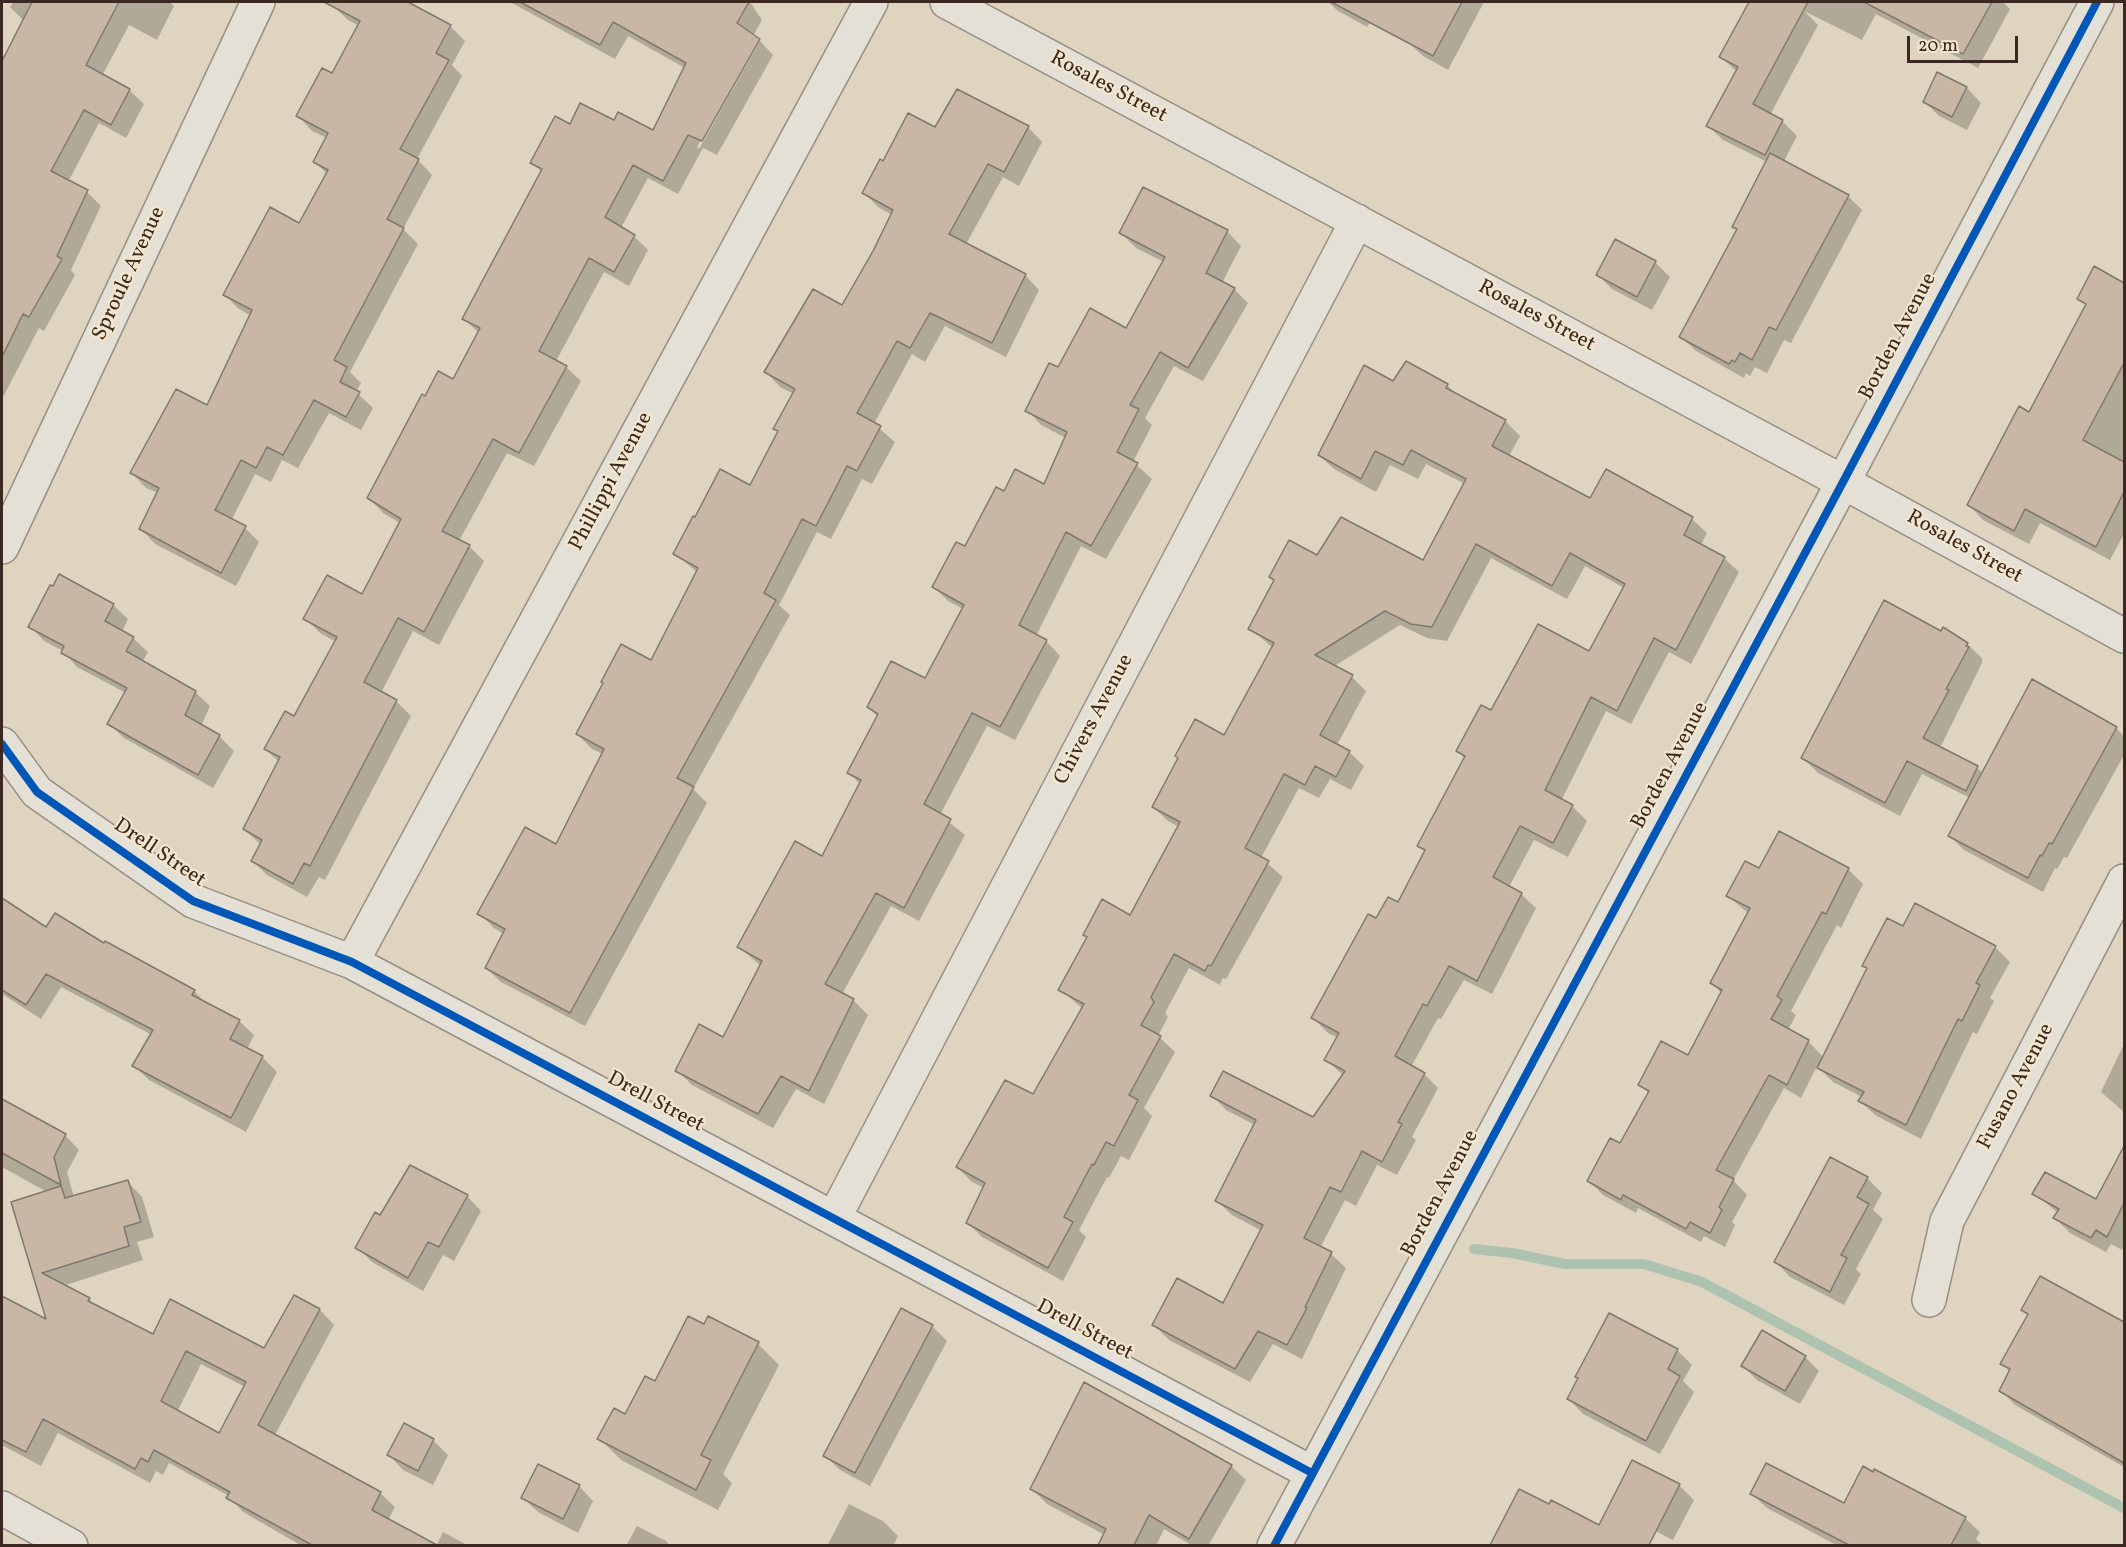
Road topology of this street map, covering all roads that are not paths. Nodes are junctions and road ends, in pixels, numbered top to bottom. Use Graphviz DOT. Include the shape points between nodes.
graph roads {
  1 [pos="258,2"];
  2 [pos="871,2"];
  3 [pos="947,2"];
  4 [pos="2097,2"];
  5 [pos="1357,221"];
  6 [pos="1843,482"];
  7 [pos="2,547"];
  8 [pos="2124,636"];
  9 [pos="2,744"];
  10 [pos="2124,881"];
  11 [pos="352,962"];
  12 [pos="834,1218"];
  13 [pos="1929,1300"];
  14 [pos="1312,1473"];
  15 [pos="2,1508"];
  16 [pos="71,1545"];
  17 [pos="1274,1545"];
  1 -- 7 [label="street, Sproule Avenue"];
  2 -- 11 [label="street, Phillippi Avenue"];
  3 -- 5 [label="street, Rosales Street"];
  4 -- 6 [label="street, Borden Avenue"];
  5 -- 6 [label="street, Rosales Street"];
  5 -- 12 [label="street, Chivers Avenue"];
  6 -- 8 [label="street, Rosales Street"];
  6 -- 14 [label="street, Borden Avenue"];
  9 -- 11 [label="street, Drell Street" via="37,792 193,902"];
  10 -- 13 [label="street, Fusano Avenue" via="1947,1221"];
  11 -- 12 [label="street, Drell Street"];
  12 -- 14 [label="street, Drell Street"];
  14 -- 17 [label="street, Borden Avenue"];
  15 -- 16 [label="street"];
}
